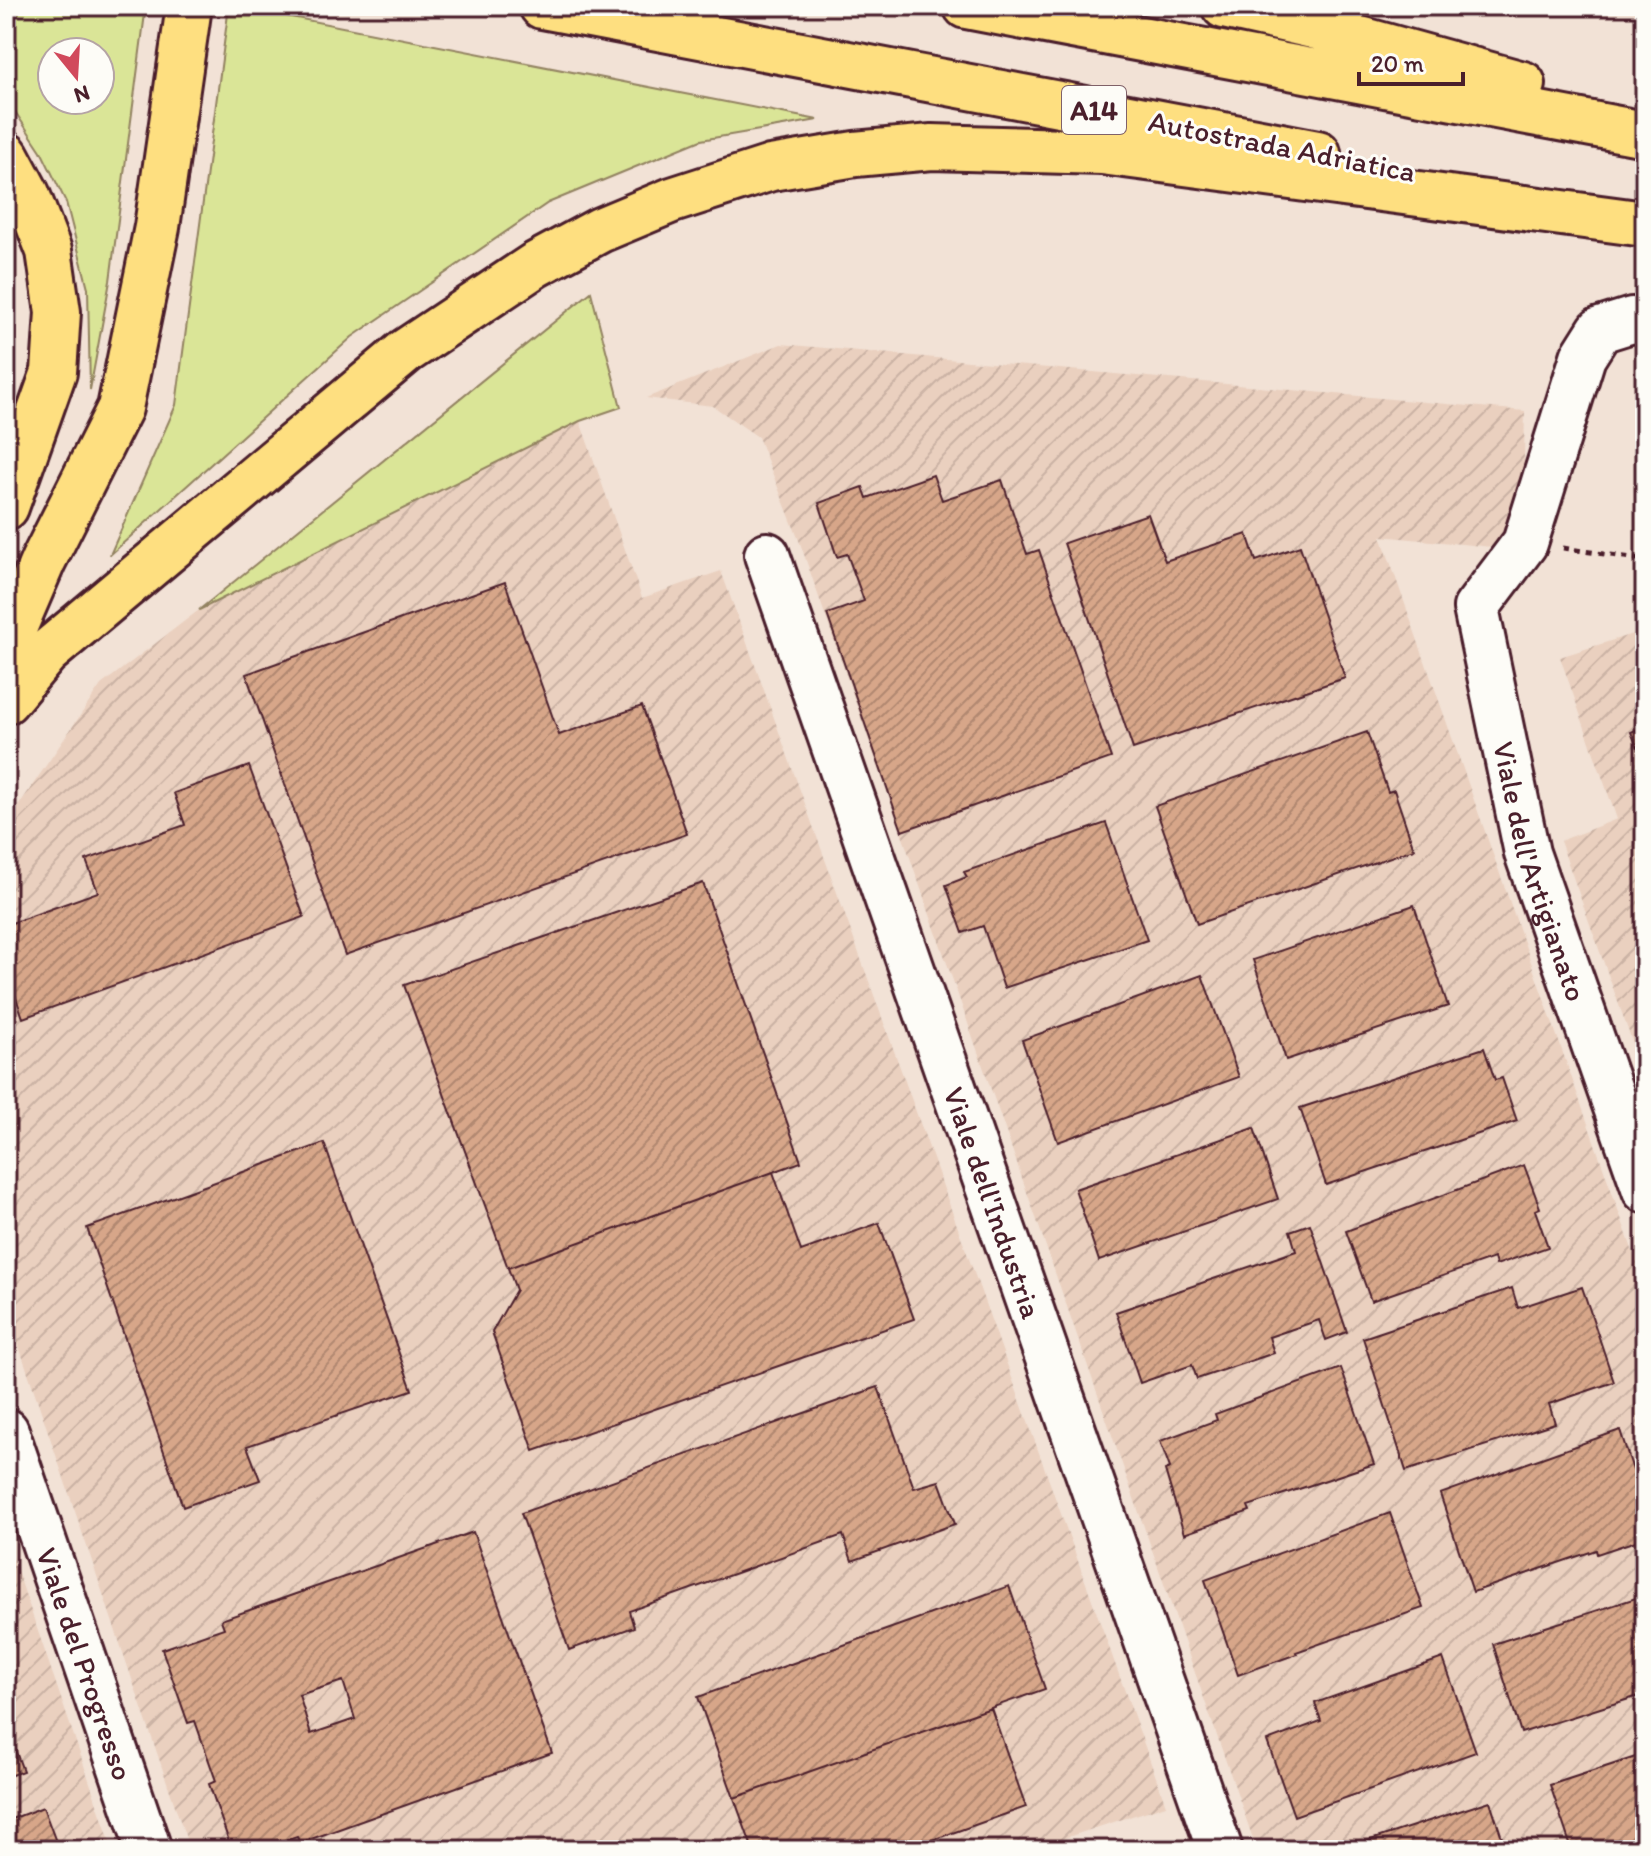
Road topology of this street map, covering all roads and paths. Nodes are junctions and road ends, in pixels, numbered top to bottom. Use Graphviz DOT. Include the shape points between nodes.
graph roads {
  1 [pos="189,6"];
  2 [pos="542,6"];
  3 [pos="966,6"];
  4 [pos="1224,6"];
  5 [pos="1645,118"];
  6 [pos="1645,134"];
  7 [pos="6,155"];
  8 [pos="1645,215"];
  9 [pos="1645,224"];
  10 [pos="1645,322"];
  11 [pos="6,507"];
  12 [pos="1520,550"];
  13 [pos="767,555"];
  14 [pos="1645,560"];
  15 [pos="43,561"];
  16 [pos="6,593"];
  17 [pos="6,647"];
  18 [pos="6,701"];
  19 [pos="1645,1190"];
  20 [pos="6,1431"];
  21 [pos="149,1850"];
  22 [pos="1220,1850"];
  1 -- 15 [label="highway" via="157,227 120,408"];
  2 -- 8 [label="highway, Autostrada Adriatica / A14"];
  3 -- 6 [label="highway"];
  4 -- 5 [label="highway"];
  7 -- 11 [label="highway" via="49,251 58,312 54,372"];
  9 -- 18 [label="highway" via="1102,152 932,147 771,168 600,230 535,265 406,351 46,653"];
  10 -- 12 [label="street" via="1632,320 1600,330 1583,357"];
  12 -- 14 [label="path"];
  12 -- 19 [label="street, Viale dell'Artigianato" via="1476,608 1527,853"];
  13 -- 22 [label="street, Viale dell'Industria"];
  15 -- 16 [label="highway"];
  15 -- 17 [label="highway"];
  20 -- 21 [label="street, Viale del Progresso"];
}
